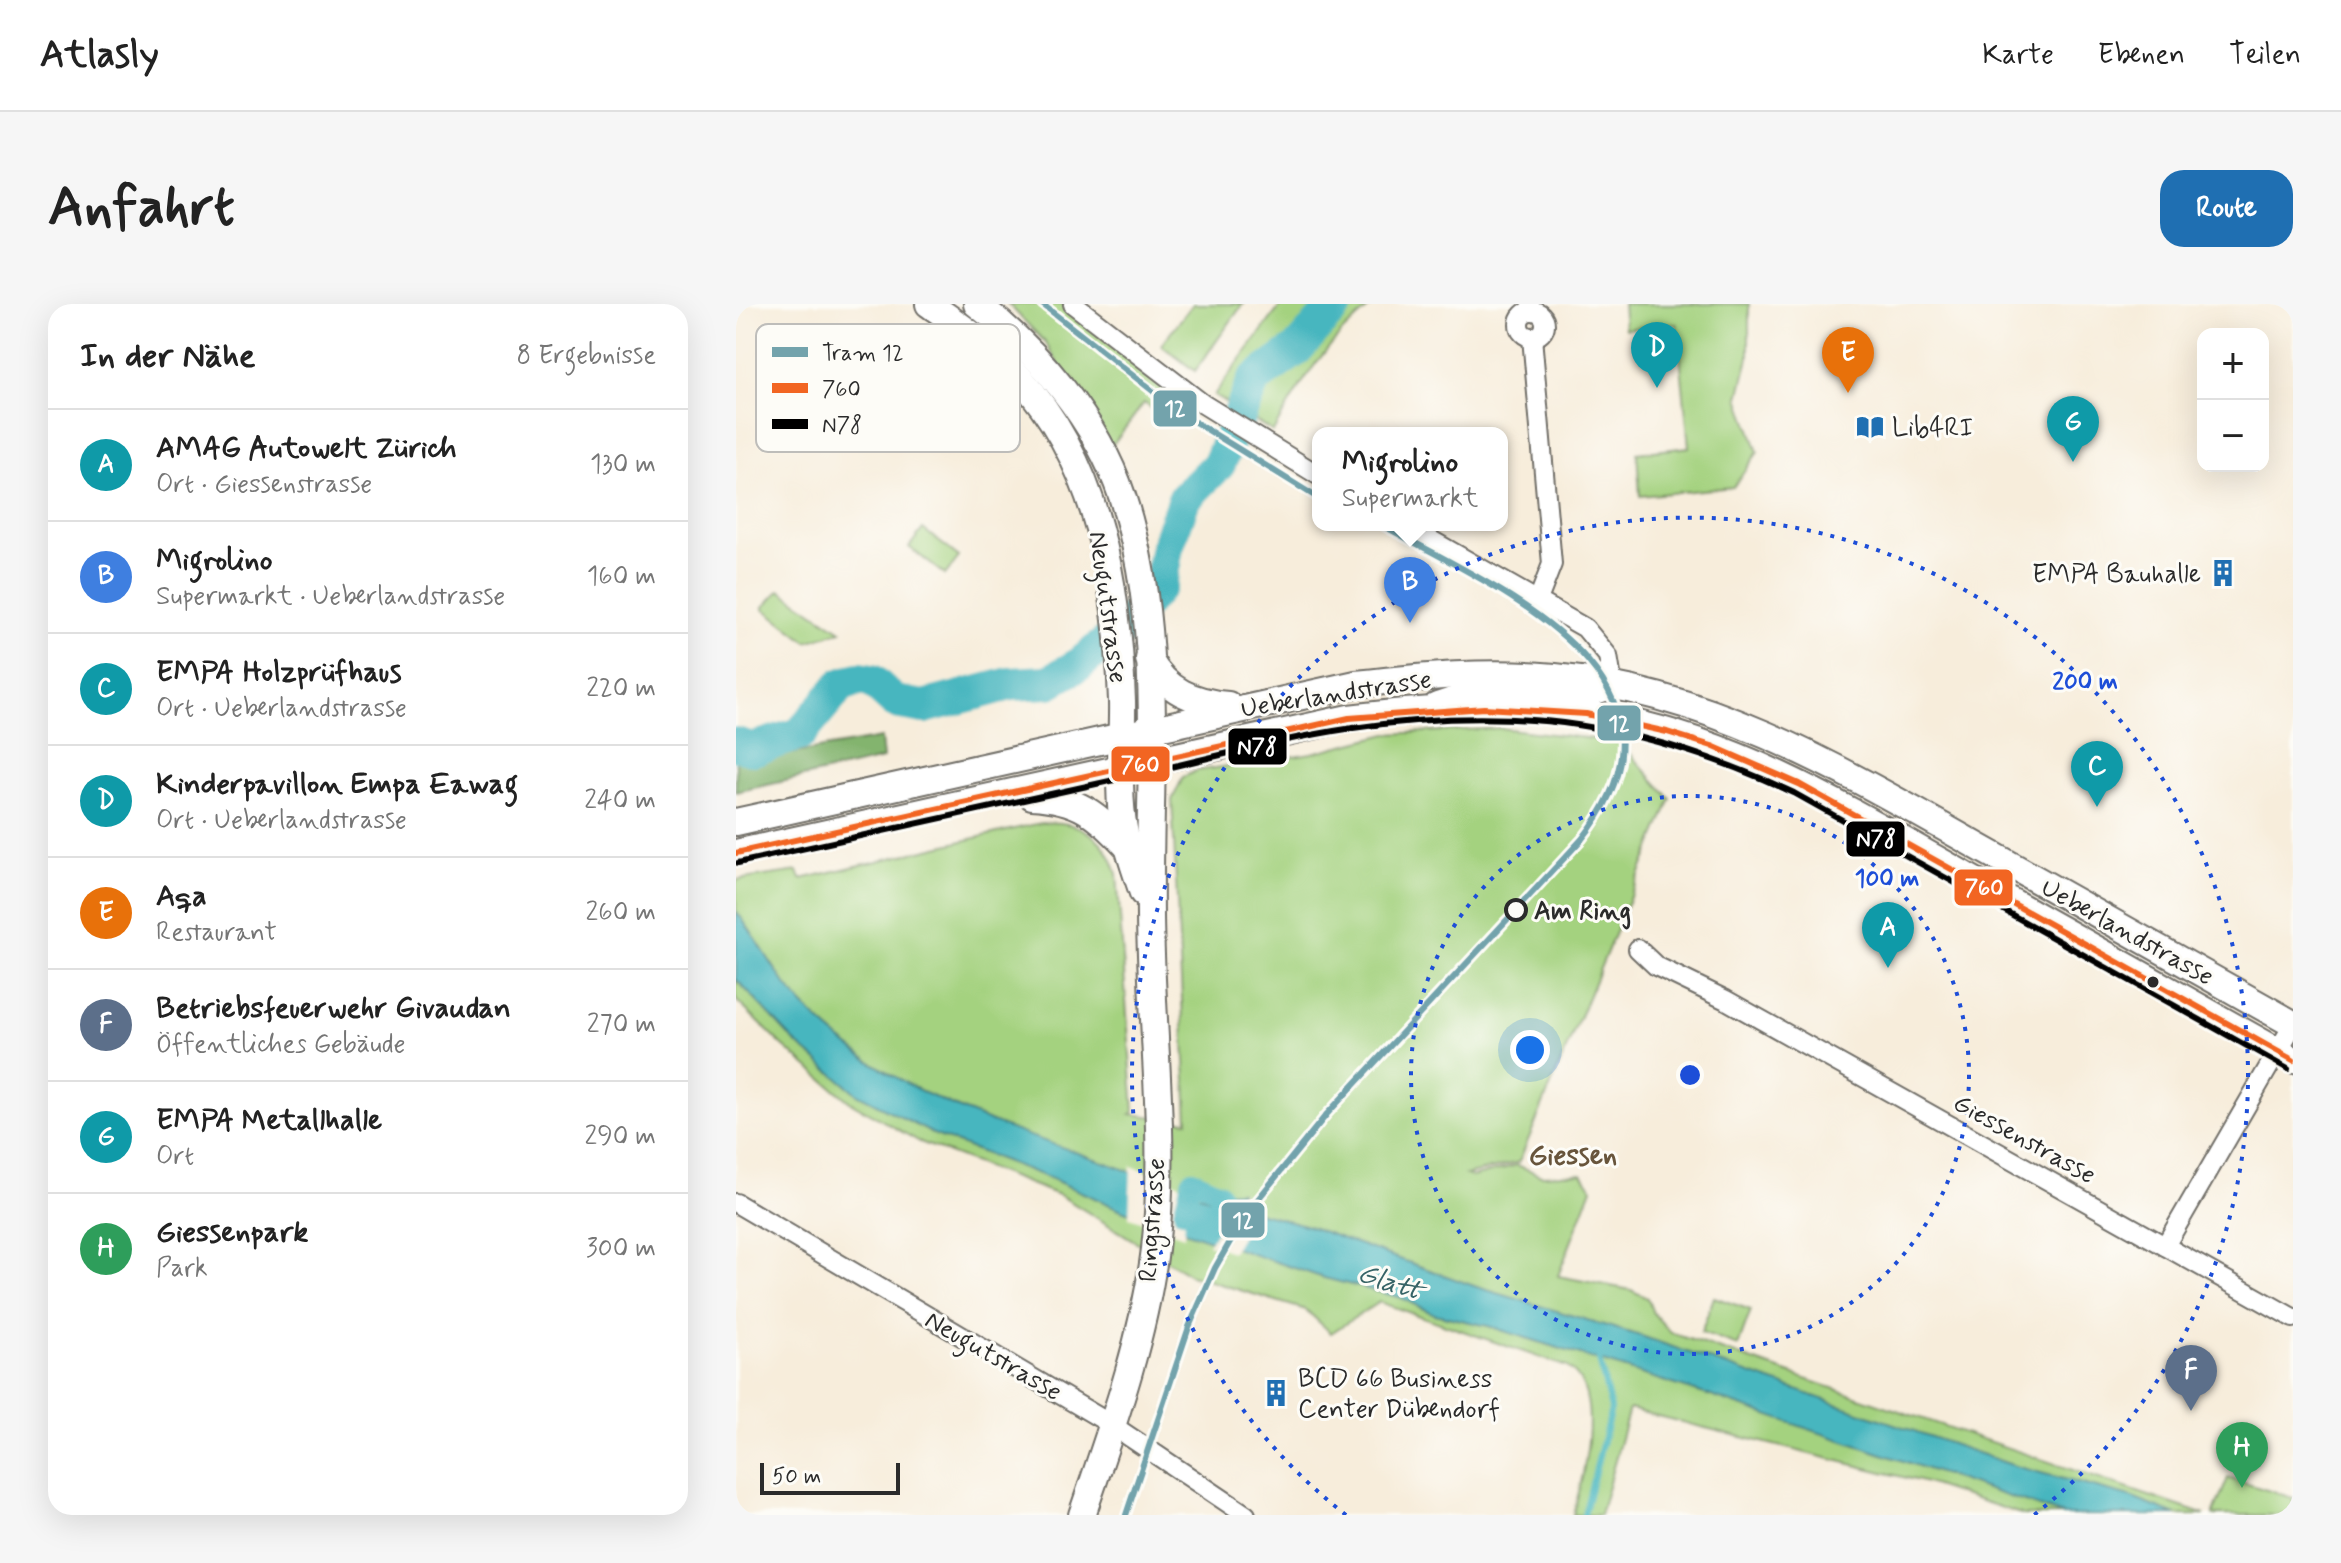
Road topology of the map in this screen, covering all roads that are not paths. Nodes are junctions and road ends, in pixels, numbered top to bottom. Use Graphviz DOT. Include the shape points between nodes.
graph roads {
  1 [pos="929,304"];
  2 [pos="977,304"];
  3 [pos="1073,304"];
  4 [pos="957,324"];
  5 [pos="1002,324"];
  6 [pos="1532,337"];
  7 [pos="1020,342"];
  8 [pos="1020,378"];
  9 [pos="1312,471"];
  10 [pos="1416,531"];
  11 [pos="1538,600"];
  12 [pos="1150,665"];
  13 [pos="1613,686"];
  14 [pos="1244,707"];
  15 [pos="1417,709"];
  16 [pos="1151,728"];
  17 [pos="1122,735"];
  18 [pos="1151,761"];
  19 [pos="1121,768"];
  20 [pos="1004,794"];
  21 [pos="736,822"];
  22 [pos="1128,846"];
  23 [pos="736,853"];
  24 [pos="1150,915"];
  25 [pos="1638,949"];
  26 [pos="2293,1024"];
  27 [pos="2286,1056"];
  28 [pos="736,1203"];
  29 [pos="2165,1246"];
  30 [pos="2293,1318"];
  31 [pos="1112,1425"];
  32 [pos="1082,1515"];
  33 [pos="1246,1515"];
  1 -- 4 [label="main road, Neugutstrasse"];
  2 -- 5 [label="main road, Neugutstrasse"];
  3 -- 9 [label="street" via="1216,412"];
  6 -- 11 [label="street" via="1552,564"];
  7 -- 12 [label="main road, Neugutstrasse" via="1046,369 1087,428 1121,492 1137,555"];
  8 -- 17 [label="main road, Neugutstrasse" via="1082,472 1095,509 1112,589"];
  10 -- 11 [label="street"];
  11 -- 13 [label="street" via="1585,628 1608,656"];
  12 -- 14 [label="main road" via="1172,688 1192,699"];
  12 -- 16 [label="main road, Neugutstrasse"];
  13 -- 14 [label="main road, Ueberlandstrasse" via="1556,677 1435,676 1356,684"];
  13 -- 15 [label="street, Ueberlandstrasse" via="1604,695 1579,698 1461,694"];
  13 -- 26 [label="main road, Ueberlandstrasse" via="1762,730 1847,772"];
  14 -- 16 [label="main road, Ueberlandstrasse"];
  15 -- 18 [label="main road, Ueberlandstrasse" via="1305,726"];
  15 -- 27 [label="main road, Ueberlandstrasse" via="1505,706 1570,712 1638,723 1707,743 1830,797"];
  16 -- 17 [label="main road, Ueberlandstrasse"];
  16 -- 18 [label="main road, Ringstrasse"];
  17 -- 19 [label="main road, Ringstrasse"];
  17 -- 21 [label="main road, Ueberlandstrasse"];
  18 -- 19 [label="main road, Ueberlandstrasse"];
  18 -- 24 [label="main road, Ringstrasse"];
  19 -- 20 [label="main road, Ueberlandstrasse"];
  19 -- 22 [label="main road, Ringstrasse"];
  20 -- 22 [label="main road" via="1076,803 1101,818"];
  20 -- 23 [label="main road, Ueberlandstrasse"];
  22 -- 24 [label="main road, Ringstrasse"];
  24 -- 31 [label="main road, Ringstrasse" via="1155,1250"];
  25 -- 29 [label="street, Giessenstrasse" via="1656,966"];
  26 -- 27 [label="street"];
  27 -- 29 [label="street"];
  28 -- 31 [label="street, Neugutstrasse"];
  29 -- 30 [label="street, Giessenstrasse"];
  31 -- 32 [label="main road, Ringstrasse"];
  31 -- 33 [label="street, Neugutstrasse"];
}
